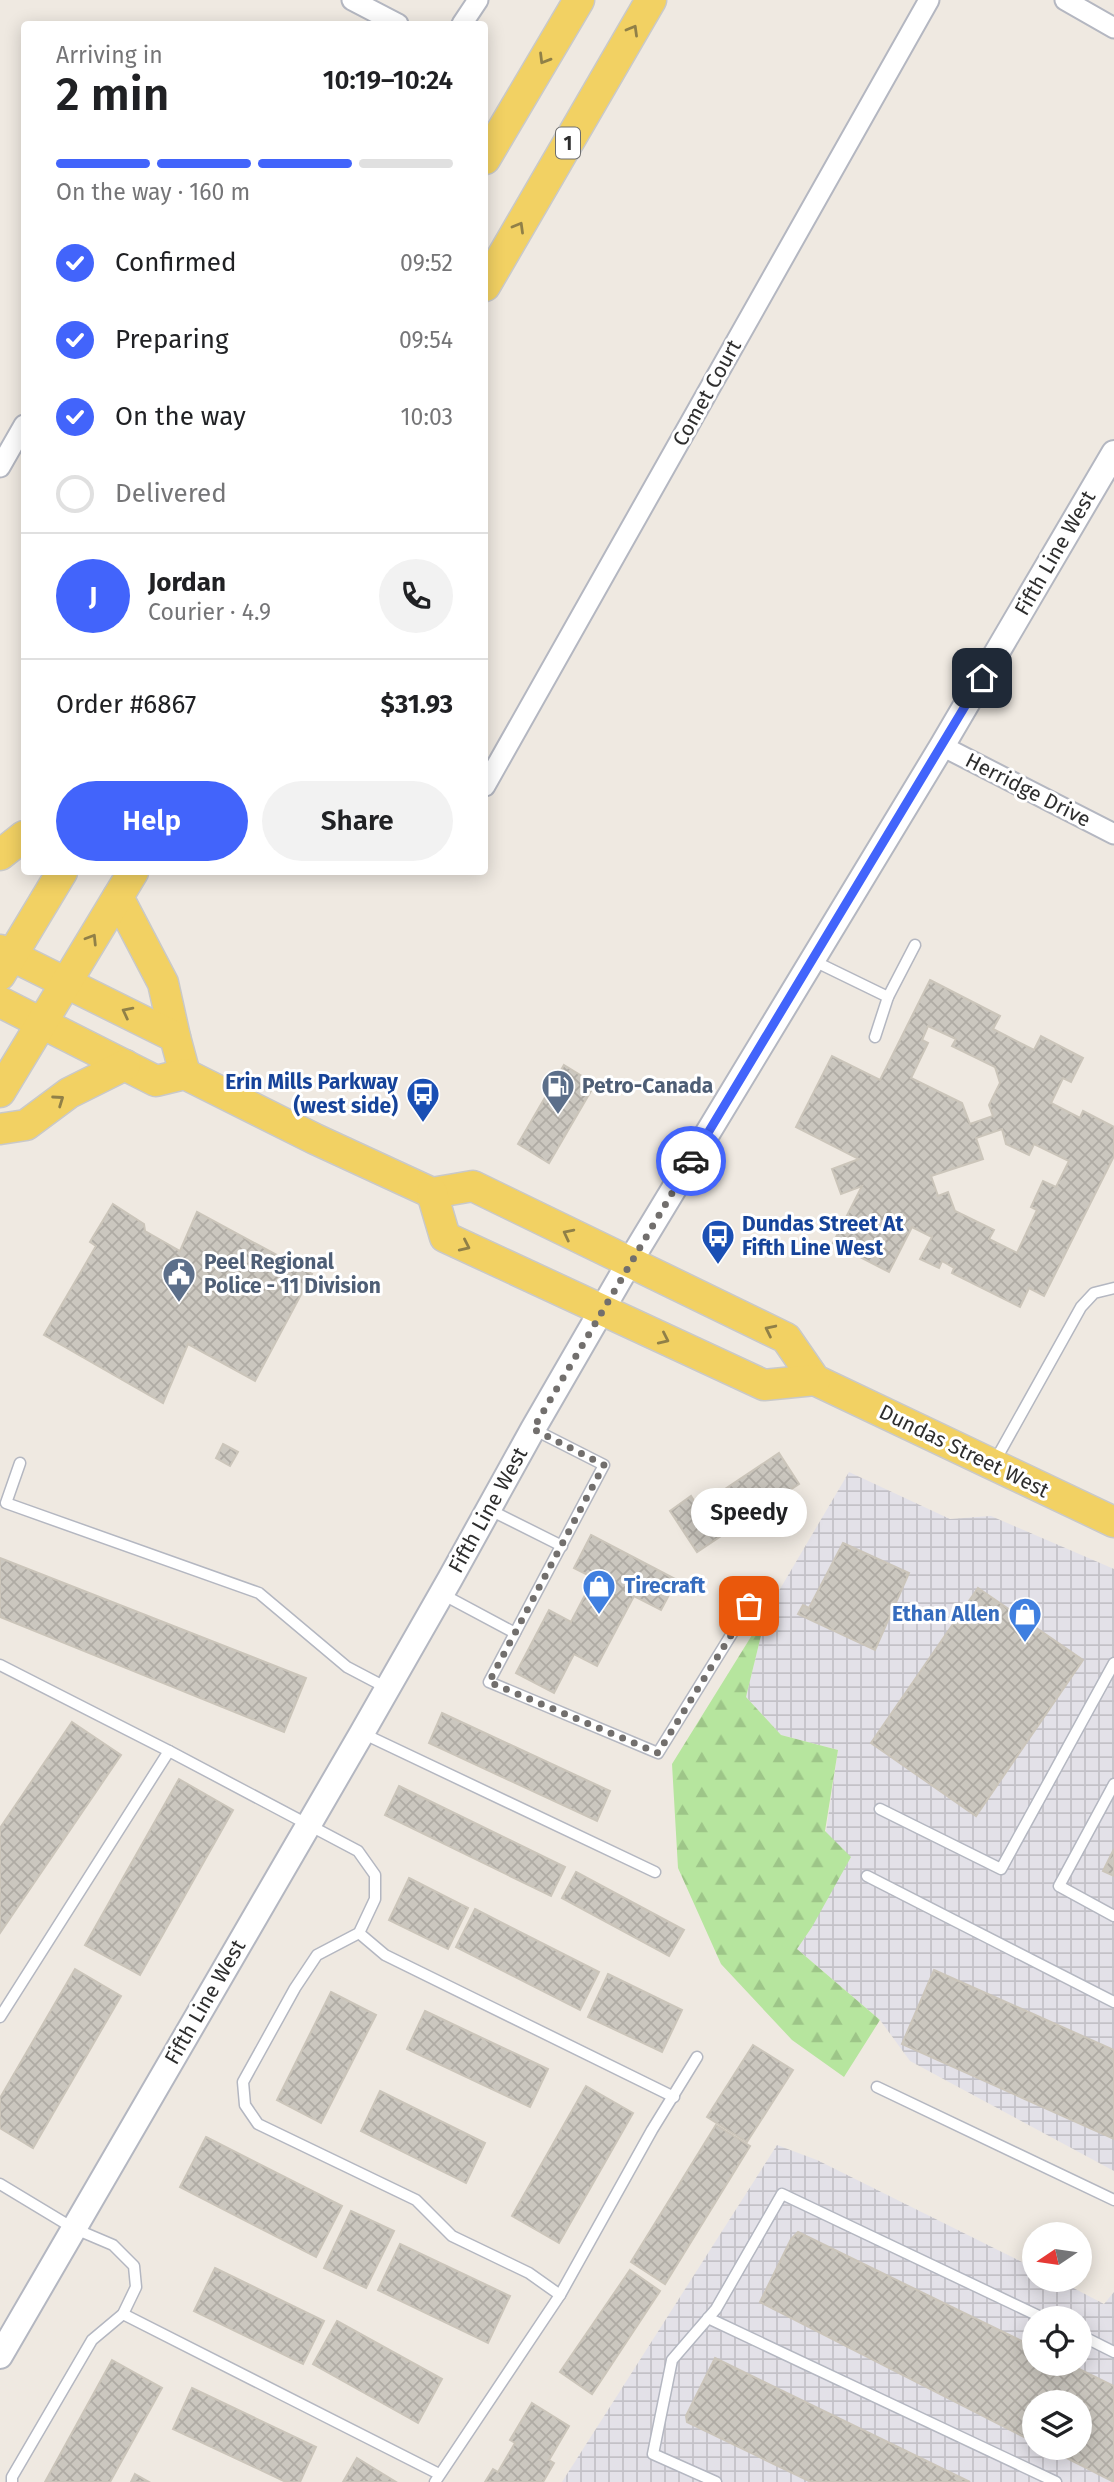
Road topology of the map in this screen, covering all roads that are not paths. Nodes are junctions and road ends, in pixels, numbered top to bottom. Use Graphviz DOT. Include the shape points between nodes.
graph roads {
  1 [pos="352,0"];
  2 [pos="478,0"];
  3 [pos="579,0"];
  4 [pos="651,0"];
  5 [pos="929,0"];
  6 [pos="1065,0"];
  7 [pos="392,21"];
  8 [pos="464,21"];
  9 [pos="1114,28"];
  10 [pos="488,154"];
  11 [pos="488,281"];
  12 [pos="21,430"];
  13 [pos="1114,453"];
  14 [pos="0,467"];
  15 [pos="942,746"];
  16 [pos="488,781"];
  17 [pos="1114,834"];
  18 [pos="21,838"];
  19 [pos="0,855"];
  20 [pos="60,875"];
  21 [pos="131,875"];
  22 [pos="118,897"];
  23 [pos="915,945"];
  24 [pos="4,960"];
  25 [pos="813,961"];
  26 [pos="66,981"];
  27 [pos="888,997"];
  28 [pos="0,1002"];
  29 [pos="41,1022"];
  30 [pos="175,1037"];
  31 [pos="874,1037"];
  32 [pos="125,1065"];
  33 [pos="185,1074"];
  34 [pos="0,1092"];
  35 [pos="0,1129"];
  36 [pos="432,1193"];
  37 [pos="629,1263"];
  38 [pos="1114,1288"];
  39 [pos="602,1311"];
  40 [pos="815,1380"];
  41 [pos="533,1429"];
  42 [pos="20,1463"];
  43 [pos="993,1465"];
  44 [pos="489,1509"];
  45 [pos="1114,1522"];
  46 [pos="562,1546"];
  47 [pos="442,1594"];
  48 [pos="749,1606"];
  49 [pos="516,1633"];
  50 [pos="1114,1663"];
  51 [pos="0,1665"];
  52 [pos="387,1688"];
  53 [pos="362,1733"];
  54 [pos="169,1751"];
  55 [pos="1114,1784"];
  56 [pos="880,1809"];
  57 [pos="308,1823"];
  58 [pos="655,1872"];
  59 [pos="867,1877"];
  60 [pos="1114,1916"];
  61 [pos="359,1933"];
  62 [pos="1114,2002"];
  63 [pos="1,2013"];
  64 [pos="697,2057"];
  65 [pos="877,2087"];
  66 [pos="674,2097"];
  67 [pos="0,2184"];
  68 [pos="1114,2200"];
  69 [pos="73,2228"];
  70 [pos="560,2295"];
  71 [pos="1022,2308"];
  72 [pos="123,2314"];
  73 [pos="708,2318"];
  74 [pos="1092,2341"];
  75 [pos="1114,2352"];
  76 [pos="0,2356"];
  77 [pos="437,2478"];
  78 [pos="12,2482"];
  79 [pos="716,2482"];
  80 [pos="1056,2482"];
  1 -- 7 [label="street"];
  2 -- 8 [label="street"];
  3 -- 10 [label="main road, one-way"];
  11 -- 4 [label="main road, 1, one-way"];
  5 -- 16 [label="street, Comet Court"];
  6 -- 9 [label="street"];
  12 -- 14 [label="street"];
  13 -- 15 [label="street, Fifth Line West"];
  15 -- 17 [label="street, Herridge Drive"];
  15 -- 25 [label="street, Fifth Line West"];
  18 -- 19 [label="main road"];
  20 -- 24 [label="main road"];
  21 -- 22 [label="main road"];
  26 -- 22 [label="main road, one-way"];
  22 -- 30 [label="main road" via="163,983"];
  23 -- 27 [label="lane"];
  24 -- 26 [label="main road"];
  25 -- 27 [label="lane"];
  25 -- 37 [label="street, Fifth Line West"];
  26 -- 29 [label="main road"];
  30 -- 26 [label="main road, one-way"];
  27 -- 31 [label="lane"];
  28 -- 29 [label="main road"];
  29 -- 32 [label="main road"];
  29 -- 34 [label="main road"];
  30 -- 33 [label="main road"];
  32 -- 33 [label="main road" via="156,1081"];
  35 -- 32 [label="main road, one-way" via="26,1125 69,1093"];
  33 -- 36 [label="main road"];
  37 -- 36 [label="main road, Dundas Street West, one-way" via="473,1186"];
  36 -- 39 [label="main road, one-way" via="445,1237"];
  37 -- 39 [label="street, Fifth Line West"];
  40 -- 37 [label="main road, Dundas Street West, one-way" via="786,1338"];
  38 -- 43 [label="lane" via="1094,1293 1081,1307"];
  39 -- 40 [label="main road, one-way" via="764,1385"];
  39 -- 41 [label="street, Fifth Line West"];
  40 -- 43 [label="main road, Dundas Street West"];
  41 -- 44 [label="street, Fifth Line West"];
  41 -- 46 [label="lane" via="604,1465"];
  42 -- 52 [label="lane" via="6,1503 259,1593 347,1667"];
  43 -- 45 [label="main road, Dundas Street West"];
  44 -- 46 [label="lane"];
  44 -- 47 [label="street, Fifth Line West"];
  46 -- 49 [label="lane"];
  47 -- 49 [label="lane"];
  47 -- 52 [label="street, Fifth Line West"];
  48 -- 49 [label="lane" via="658,1753 489,1682"];
  50 -- 56 [label="lane" via="1001,1869"];
  51 -- 54 [label="lane"];
  52 -- 53 [label="street, Fifth Line West"];
  53 -- 57 [label="street, Fifth Line West"];
  53 -- 58 [label="lane"];
  54 -- 57 [label="lane"];
  54 -- 63 [label="lane"];
  55 -- 60 [label="lane" via="1059,1886"];
  57 -- 61 [label="lane" via="358,1851 375,1875 375,1899"];
  57 -- 69 [label="street, Fifth Line West"];
  59 -- 62 [label="lane"];
  61 -- 66 [label="lane" via="385,1955"];
  61 -- 70 [label="lane" via="317,1955 295,1988 243,2082 245,2105 258,2124 416,2200 452,2236 529,2273"];
  64 -- 66 [label="lane"];
  65 -- 68 [label="lane"];
  66 -- 70 [label="lane"];
  67 -- 69 [label="lane"];
  69 -- 72 [label="lane" via="113,2245 134,2266 136,2287"];
  69 -- 76 [label="street, Fifth Line West"];
  70 -- 77 [label="lane"];
  71 -- 73 [label="lane" via="782,2194"];
  72 -- 77 [label="lane"];
  72 -- 78 [label="lane" via="92,2340"];
  73 -- 79 [label="lane" via="672,2360 653,2454"];
  73 -- 80 [label="lane"];
  74 -- 75 [label="lane"];
}
